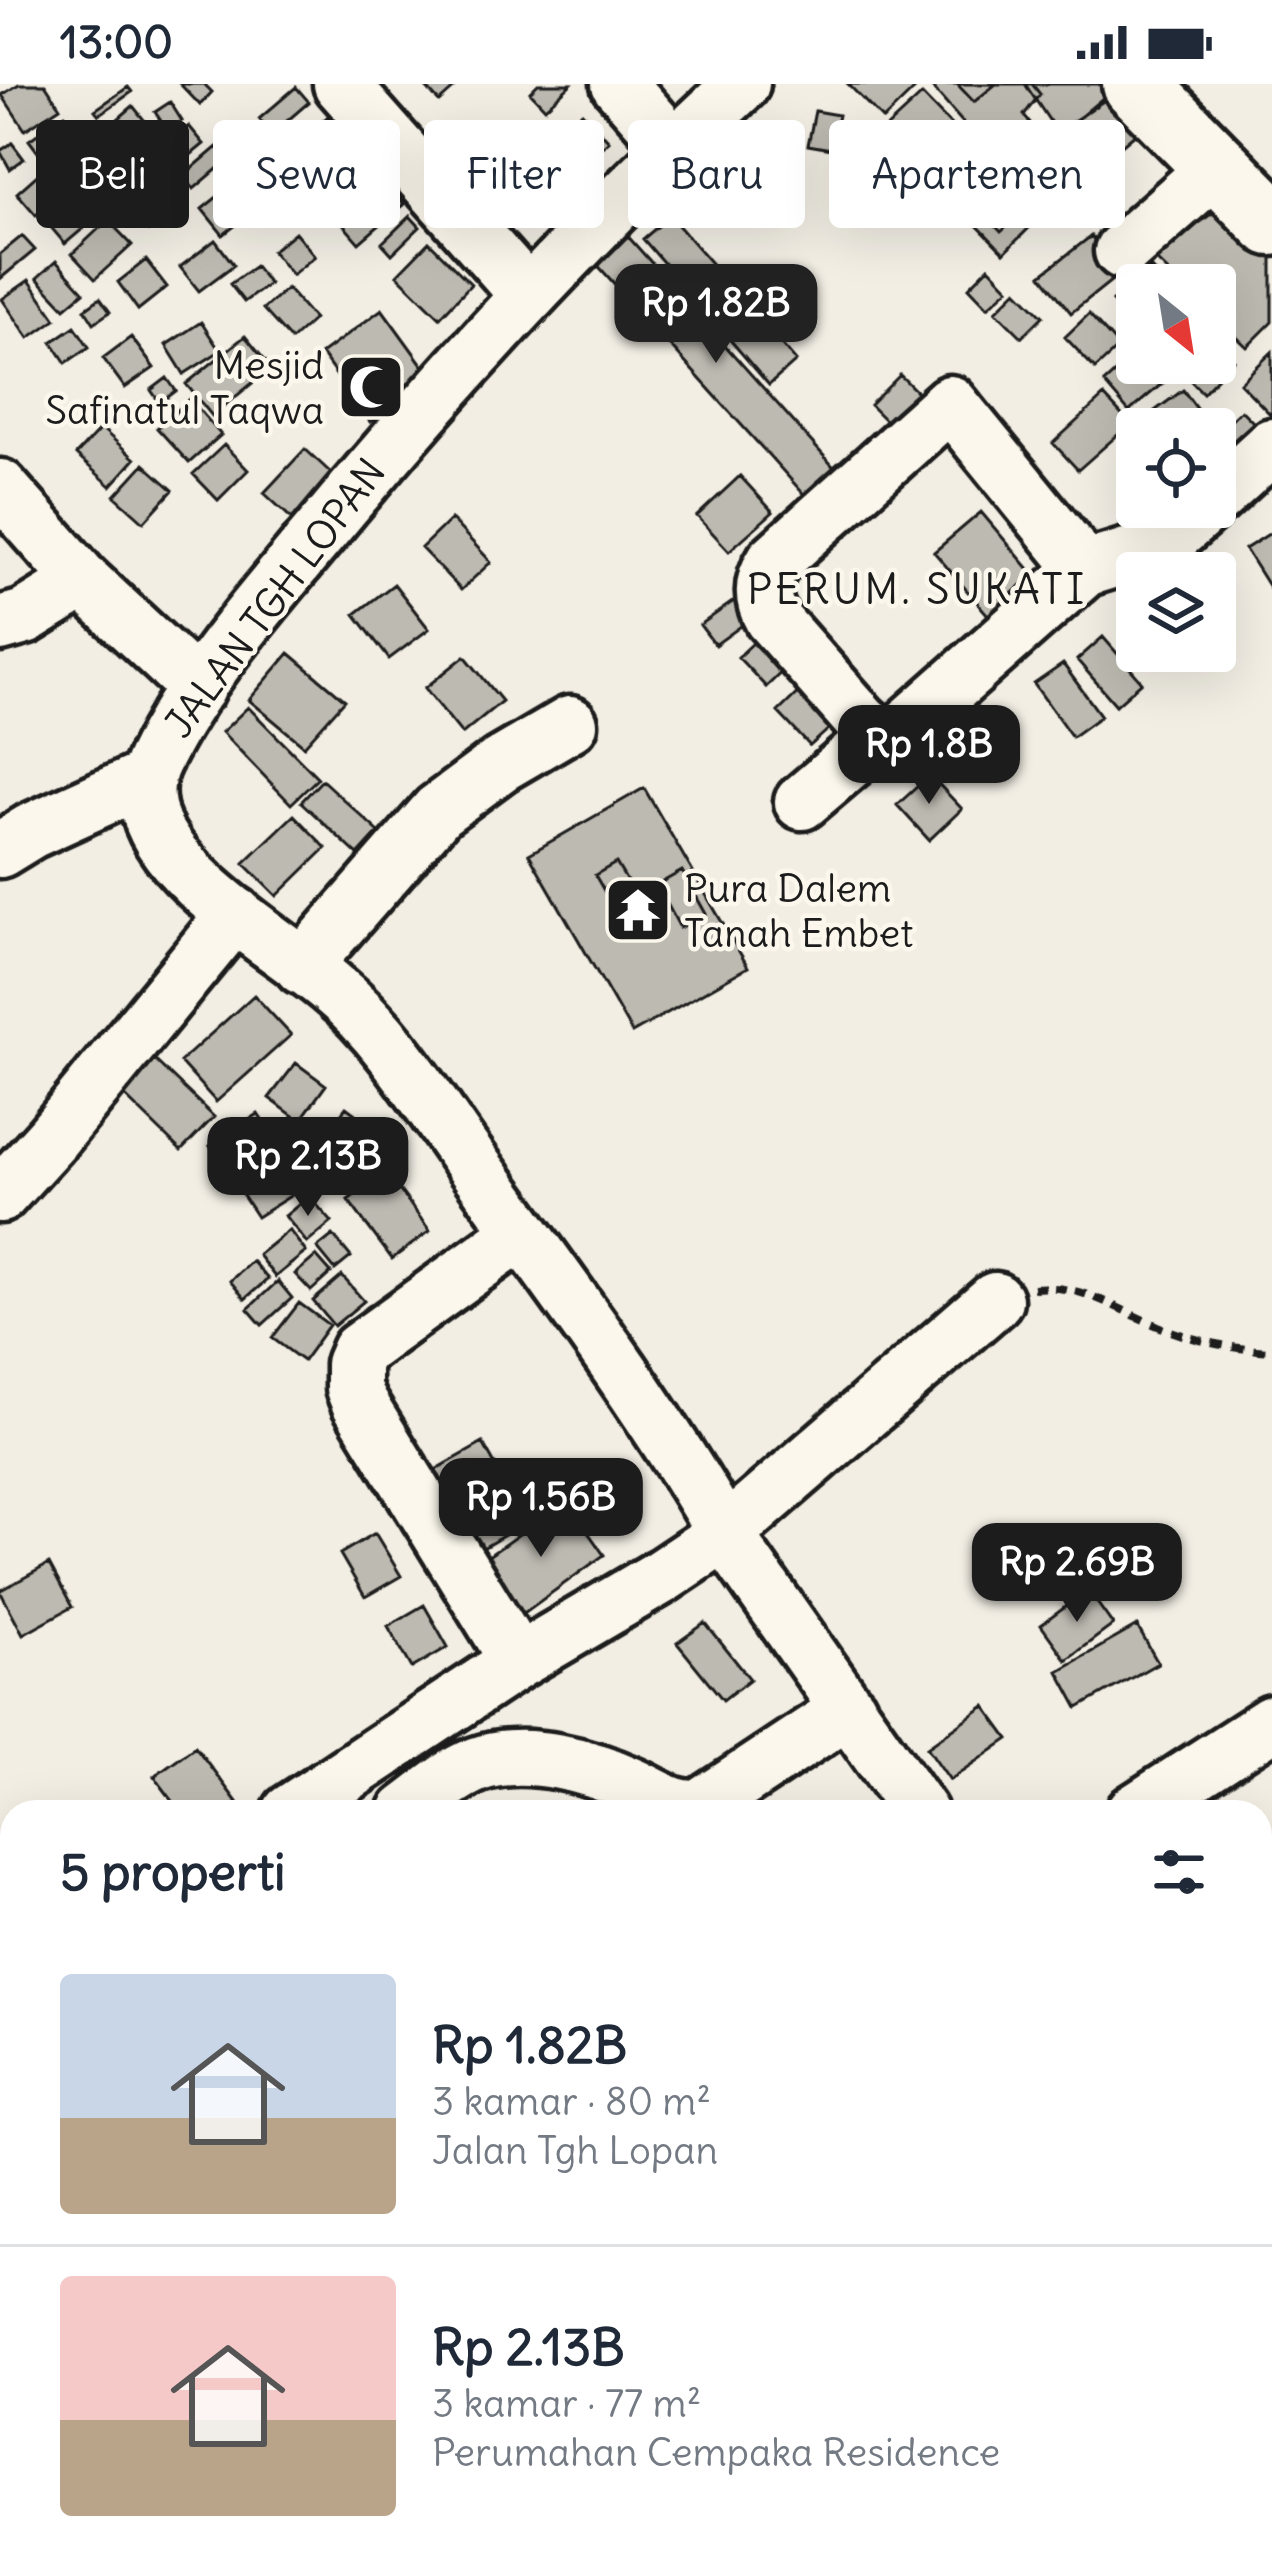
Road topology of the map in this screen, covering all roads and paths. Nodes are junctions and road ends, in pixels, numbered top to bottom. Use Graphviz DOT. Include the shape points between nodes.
graph roads {
  1 [pos="341,84"];
  2 [pos="619,84"];
  3 [pos="742,84"];
  4 [pos="1136,84"];
  5 [pos="650,120"];
  6 [pos="703,120"];
  7 [pos="1216,168"];
  8 [pos="628,193"];
  9 [pos="1272,222"];
  10 [pos="1122,251"];
  11 [pos="527,295"];
  12 [pos="1272,446"];
  13 [pos="1236,479"];
  14 [pos="0,487"];
  15 [pos="1182,528"];
  16 [pos="1085,569"];
  17 [pos="83,581"];
  18 [pos="0,624"];
  19 [pos="199,688"];
  20 [pos="570,724"];
  21 [pos="882,734"];
  22 [pos="148,778"];
  23 [pos="802,802"];
  24 [pos="0,850"];
  25 [pos="235,914"];
  26 [pos="302,967"];
  27 [pos="0,1195"];
  28 [pos="522,1232"];
  29 [pos="995,1300"];
  30 [pos="1272,1351"];
  31 [pos="725,1534"];
  32 [pos="518,1661"];
  33 [pos="849,1709"];
  34 [pos="1272,1724"];
  35 [pos="308,1800"];
  36 [pos="423,1800"];
  37 [pos="661,1800"];
  38 [pos="712,1800"];
  39 [pos="912,1800"];
  40 [pos="1153,1800"];
  1 -- 11 [label="street"];
  2 -- 5 [label="street"];
  3 -- 6 [label="street, JALAN TGH LOPAN"];
  4 -- 7 [label="highway"];
  7 -- 9 [label="highway"];
  7 -- 10 [label="street"];
  8 -- 11 [label="street, JALAN TGH LOPAN"];
  11 -- 19 [label="street, JALAN TGH LOPAN" via="399,436"];
  12 -- 13 [label="street"];
  14 -- 17 [label="street"];
  15 -- 16 [label="street" via="1146,550"];
  16 -- 21 [label="street" via="903,730"];
  16 -- 21 [label="street" via="950,404 774,561 762,586 772,619"];
  17 -- 18 [label="street"];
  17 -- 19 [label="street"];
  19 -- 22 [label="street, JALAN TGH LOPAN"];
  20 -- 26 [label="street" via="438,811"];
  21 -- 23 [label="street"];
  22 -- 24 [label="street"];
  22 -- 25 [label="street, JALAN TGH LOPAN" via="147,803 163,843"];
  25 -- 26 [label="street, JALAN TGH LOPAN"];
  25 -- 27 [label="street"];
  26 -- 28 [label="street, JALAN TGH LOPAN" via="335,990 392,1053"];
  28 -- 31 [label="street, JALAN TGH LOPAN"];
  28 -- 32 [label="street" via="370,1338 353,1364 359,1402"];
  29 -- 30 [label="path" via="1035,1288 1076,1289 1181,1335"];
  29 -- 31 [label="street"];
  31 -- 32 [label="street"];
  31 -- 33 [label="street, JALAN TGH LOPAN"];
  32 -- 35 [label="street"];
  33 -- 38 [label="street"];
  33 -- 39 [label="street, JALAN TGH LOPAN"];
  34 -- 40 [label="street"];
  36 -- 37 [label="street" via="485,1762 524,1758 607,1775"];
}
